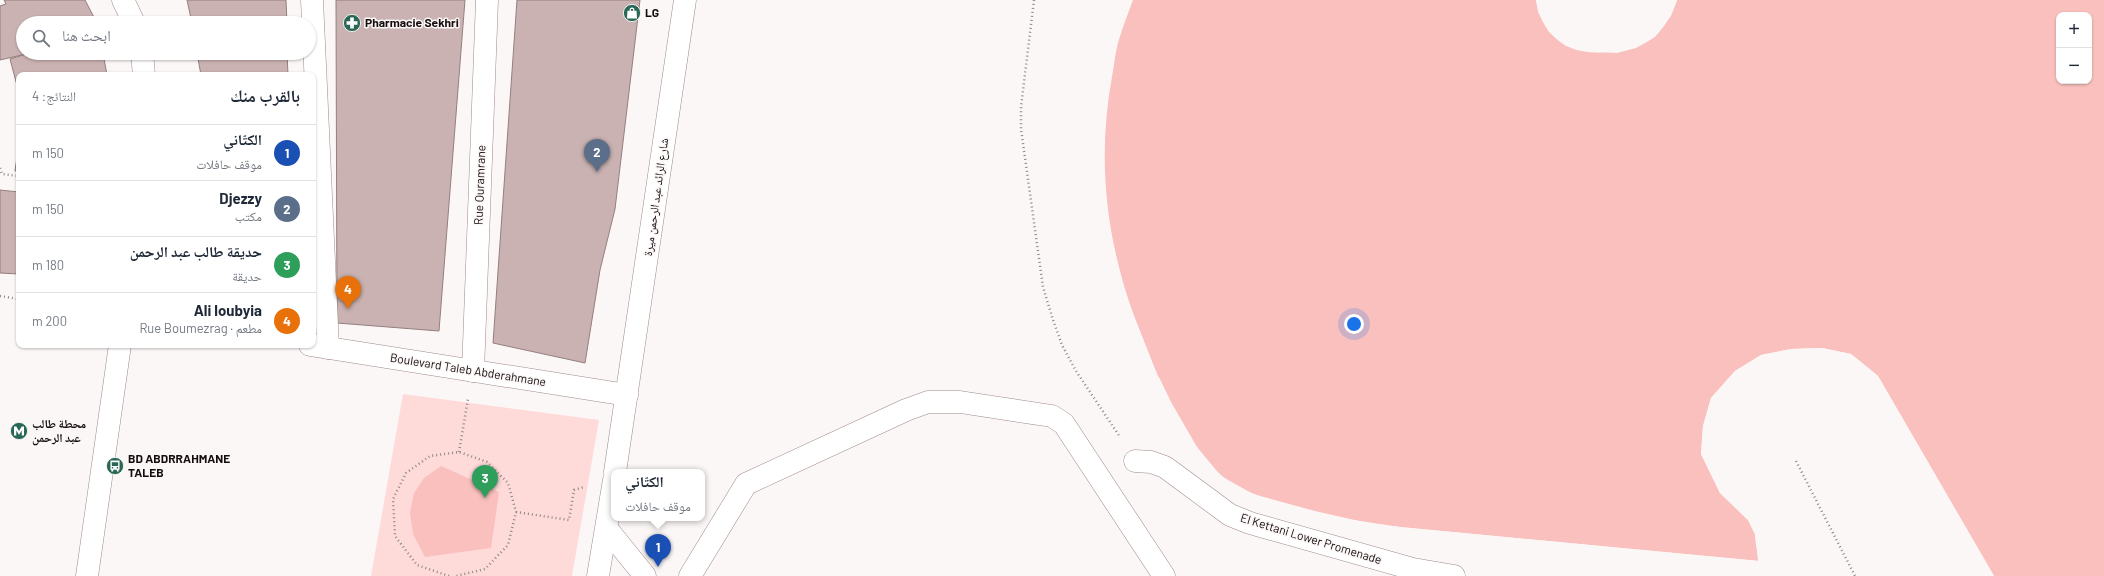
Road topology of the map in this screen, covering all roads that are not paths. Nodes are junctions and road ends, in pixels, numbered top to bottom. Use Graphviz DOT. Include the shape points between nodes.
graph roads {
  1 [pos="123,0"];
  2 [pos="312,0"];
  3 [pos="486,0"];
  4 [pos="685,0"];
  5 [pos="131,16"];
  6 [pos="312,16"];
  7 [pos="143,60"];
  8 [pos="313,60"];
  9 [pos="144,72"];
  10 [pos="313,72"];
  11 [pos="316,198"];
  12 [pos="319,346"];
  13 [pos="120,348"];
  14 [pos="473,371"];
  15 [pos="627,395"];
  16 [pos="1135,461"];
  17 [pos="615,469"];
  18 [pos="611,501"];
  19 [pos="607,529"];
  20 [pos="87,576"];
  21 [pos="598,576"];
  22 [pos="645,576"];
  23 [pos="690,576"];
  24 [pos="1164,576"];
  25 [pos="1454,576"];
  1 -- 5 [label="street"];
  2 -- 6 [label="street"];
  3 -- 14 [label="street, Rue Ouramrane"];
  4 -- 15 [label="street, شارع الرائد عبد الرحمن ميرة"];
  7 -- 9 [label="street"];
  8 -- 10 [label="street"];
  11 -- 12 [label="street"];
  12 -- 14 [label="street, Boulevard Taleb Abderahmane"];
  13 -- 20 [label="street"];
  14 -- 15 [label="street, Boulevard Taleb Abderahmane"];
  15 -- 17 [label="street, شارع الرائد عبد الرحمن ميرة"];
  16 -- 25 [label="street, El Kettani Lower Promenade" via="1151,462 1165,467 1230,514 1250,523 1412,570"];
  18 -- 19 [label="street"];
  19 -- 21 [label="street"];
  19 -- 22 [label="street"];
  23 -- 24 [label="street" via="746,484 906,410 928,402 960,402 1052,416 1064,424"];
}
